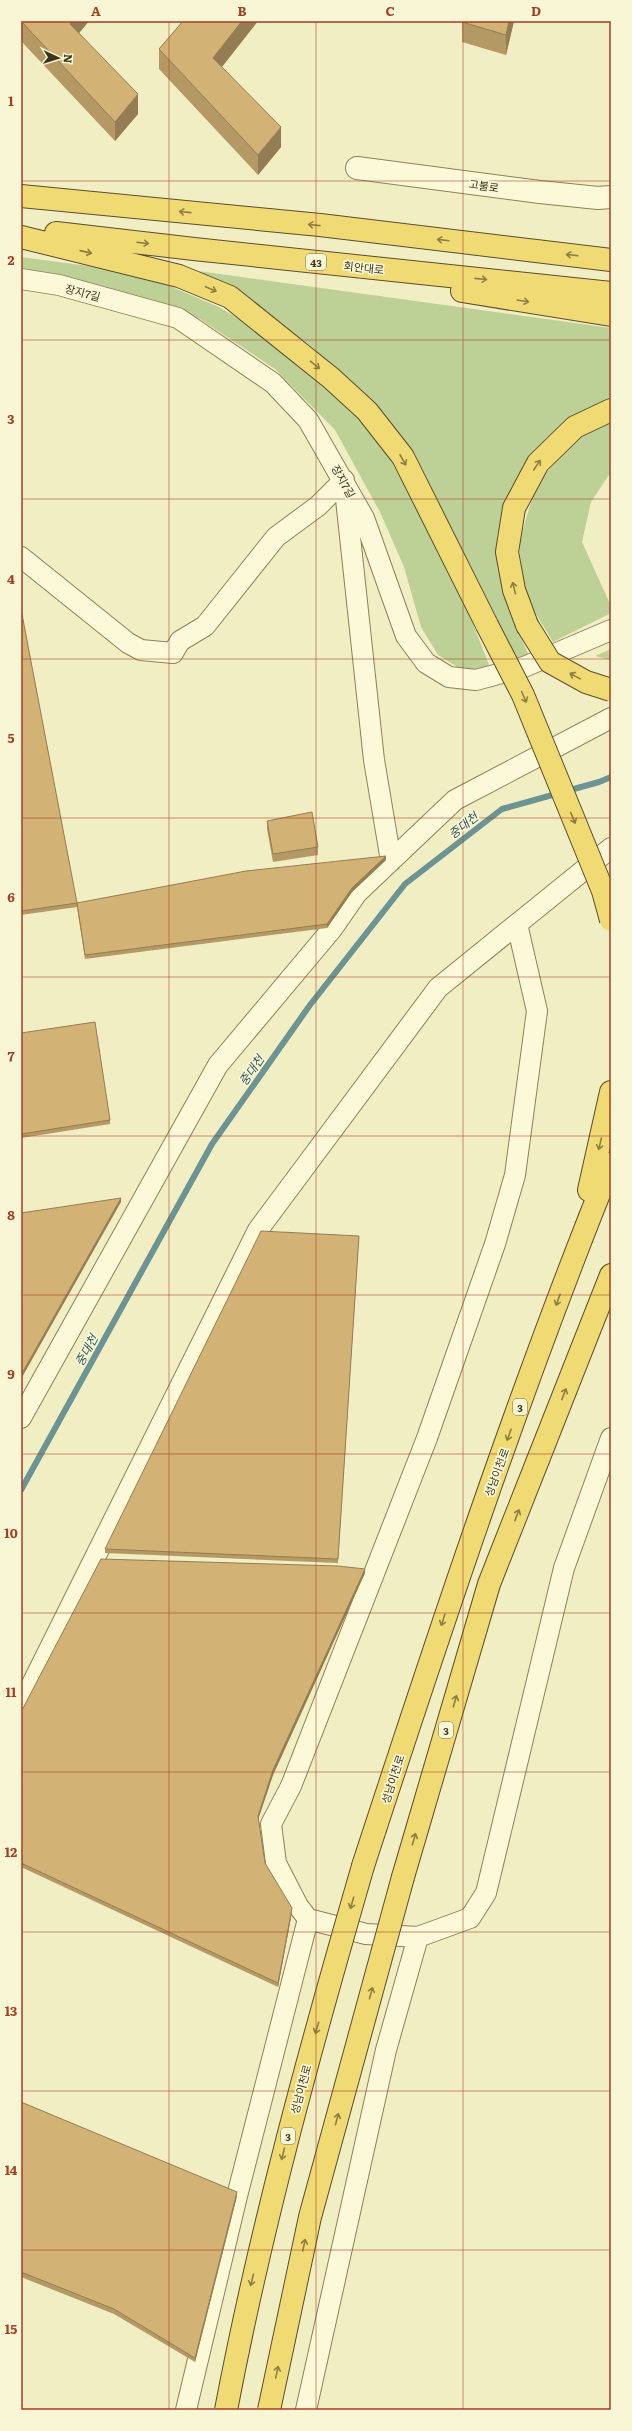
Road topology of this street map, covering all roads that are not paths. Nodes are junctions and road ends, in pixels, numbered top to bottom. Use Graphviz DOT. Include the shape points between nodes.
graph roads {
  1 [pos="357,168"];
  2 [pos="21,196"];
  3 [pos="611,197"];
  4 [pos="21,228"];
  5 [pos="21,237"];
  6 [pos="194,250"];
  7 [pos="611,260"];
  8 [pos="21,279"];
  9 [pos="611,294"];
  10 [pos="611,315"];
  11 [pos="611,410"];
  12 [pos="344,480"];
  13 [pos="21,558"];
  14 [pos="611,630"];
  15 [pos="611,690"];
  16 [pos="611,718"];
  17 [pos="611,848"];
  18 [pos="391,861"];
  19 [pos="611,920"];
  20 [pos="517,924"];
  21 [pos="611,1092"];
  22 [pos="611,1164"];
  23 [pos="571,1263"];
  24 [pos="611,1275"];
  25 [pos="21,1418"];
  26 [pos="611,1438"];
  27 [pos="21,1706"];
  28 [pos="308,1919"];
  29 [pos="418,1937"];
  30 [pos="186,2410"];
  31 [pos="226,2410"];
  32 [pos="269,2410"];
  33 [pos="306,2410"];
  1 -- 3 [label="street, 고불로" via="540,192"];
  7 -- 2 [label="highway, one-way" via="320,225"];
  4 -- 6 [label="highway, 회안대로 / 43, one-way"];
  5 -- 19 [label="highway, one-way, bridge" via="179,276 230,298 331,378 367,411 403,457 523,695 603,891"];
  6 -- 9 [label="highway, 회안대로 / 43, one-way"];
  6 -- 10 [label="highway, one-way"];
  8 -- 12 [label="street, 장지7길" via="59,285 178,318 273,383 308,420"];
  15 -- 11 [label="highway, one-way, bridge" via="586,682 550,662 527,625 514,590 507,552 514,508 538,463 575,427"];
  12 -- 13 [label="street" via="318,506 276,537 205,626 180,641 173,653 141,650 128,643"];
  12 -- 14 [label="street, 장지7길" via="364,518 406,636 426,663 449,677 476,680 524,667"];
  12 -- 18 [label="street" via="374,760"];
  16 -- 18 [label="street" via="455,800"];
  17 -- 20 [label="street"];
  18 -- 25 [label="street" via="357,893 332,929 218,1065"];
  20 -- 27 [label="street" via="438,988 258,1230"];
  20 -- 28 [label="street" via="537,1011 515,1175 495,1244 427,1438 291,1786 271,1824 276,1862 298,1906"];
  21 -- 23 [label="highway, one-way"];
  22 -- 23 [label="highway, 성남이천로 / 3"];
  23 -- 31 [label="highway, 성남이천로 / 3, one-way, bridge" via="455,1583 363,1866 300,2085 244,2317"];
  32 -- 24 [label="highway, 3, one-way, bridge" via="310,2217 403,1877 489,1584"];
  26 -- 29 [label="street" via="564,1568 486,1893 470,1918"];
  28 -- 29 [label="street" via="366,1934"];
  28 -- 30 [label="street" via="237,2196"];
  29 -- 33 [label="street" via="386,2050"];
}
